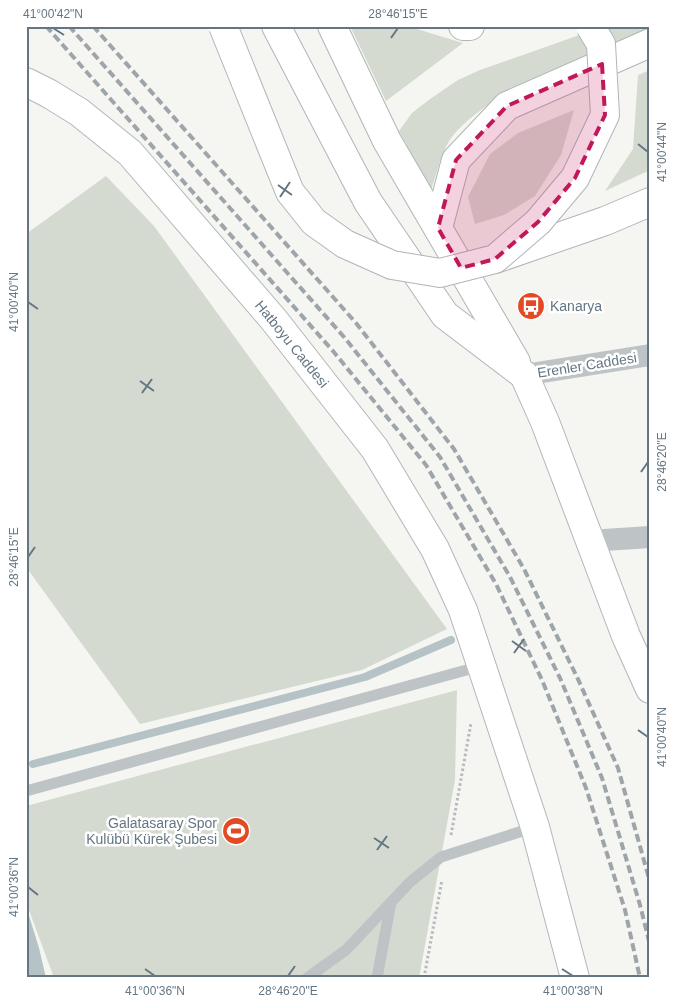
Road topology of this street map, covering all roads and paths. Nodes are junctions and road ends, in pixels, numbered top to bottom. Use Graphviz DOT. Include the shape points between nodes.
graph roads {
  1 [pos="223,26"];
  2 [pos="276,26"];
  3 [pos="332,26"];
  4 [pos="463,26"];
  5 [pos="470,26"];
  6 [pos="590,26"];
  7 [pos="650,43"];
  8 [pos="26,82"];
  9 [pos="650,202"];
  10 [pos="438,228"];
  11 [pos="495,259"];
  12 [pos="650,355"];
  13 [pos="524,375"];
  14 [pos="650,536"];
  15 [pos="589,541"];
  16 [pos="481,666"];
  17 [pos="650,689"];
  18 [pos="471,721"];
  19 [pos="26,791"];
  20 [pos="536,828"];
  21 [pos="447,854"];
  22 [pos="392,902"];
  23 [pos="307,978"];
  24 [pos="377,978"];
  25 [pos="424,978"];
  26 [pos="575,978"];
  1 -- 11 [label="main road, bridge" via="290,192 314,222 345,244 392,266 440,273"];
  2 -- 13 [label="main road" via="368,202 445,315"];
  3 -- 10 [label="main road" via="387,141"];
  4 -- 5 [label="main road"];
  6 -- 11 [label="main road, bridge" via="601,44 605,115 575,178 538,222"];
  7 -- 10 [label="main road" via="507,106 456,160"];
  8 -- 16 [label="main road, Hatboyu Caddesi" via="79,112 130,154 274,320 375,449 435,549 463,610"];
  9 -- 11 [label="main road"];
  10 -- 13 [label="main road"];
  12 -- 13 [label="street, Erenler Caddesi"];
  13 -- 15 [label="main road"];
  14 -- 15 [label="street"];
  15 -- 17 [label="main road"];
  16 -- 19 [label="lane"];
  16 -- 20 [label="main road, Hatboyu Caddesi"];
  18 -- 21 [label="path"];
  20 -- 21 [label="lane"];
  20 -- 26 [label="main road, Hatboyu Caddesi"];
  21 -- 22 [label="lane" via="410,882"];
  21 -- 25 [label="path"];
  22 -- 23 [label="lane" via="346,950"];
  22 -- 24 [label="lane"];
}
